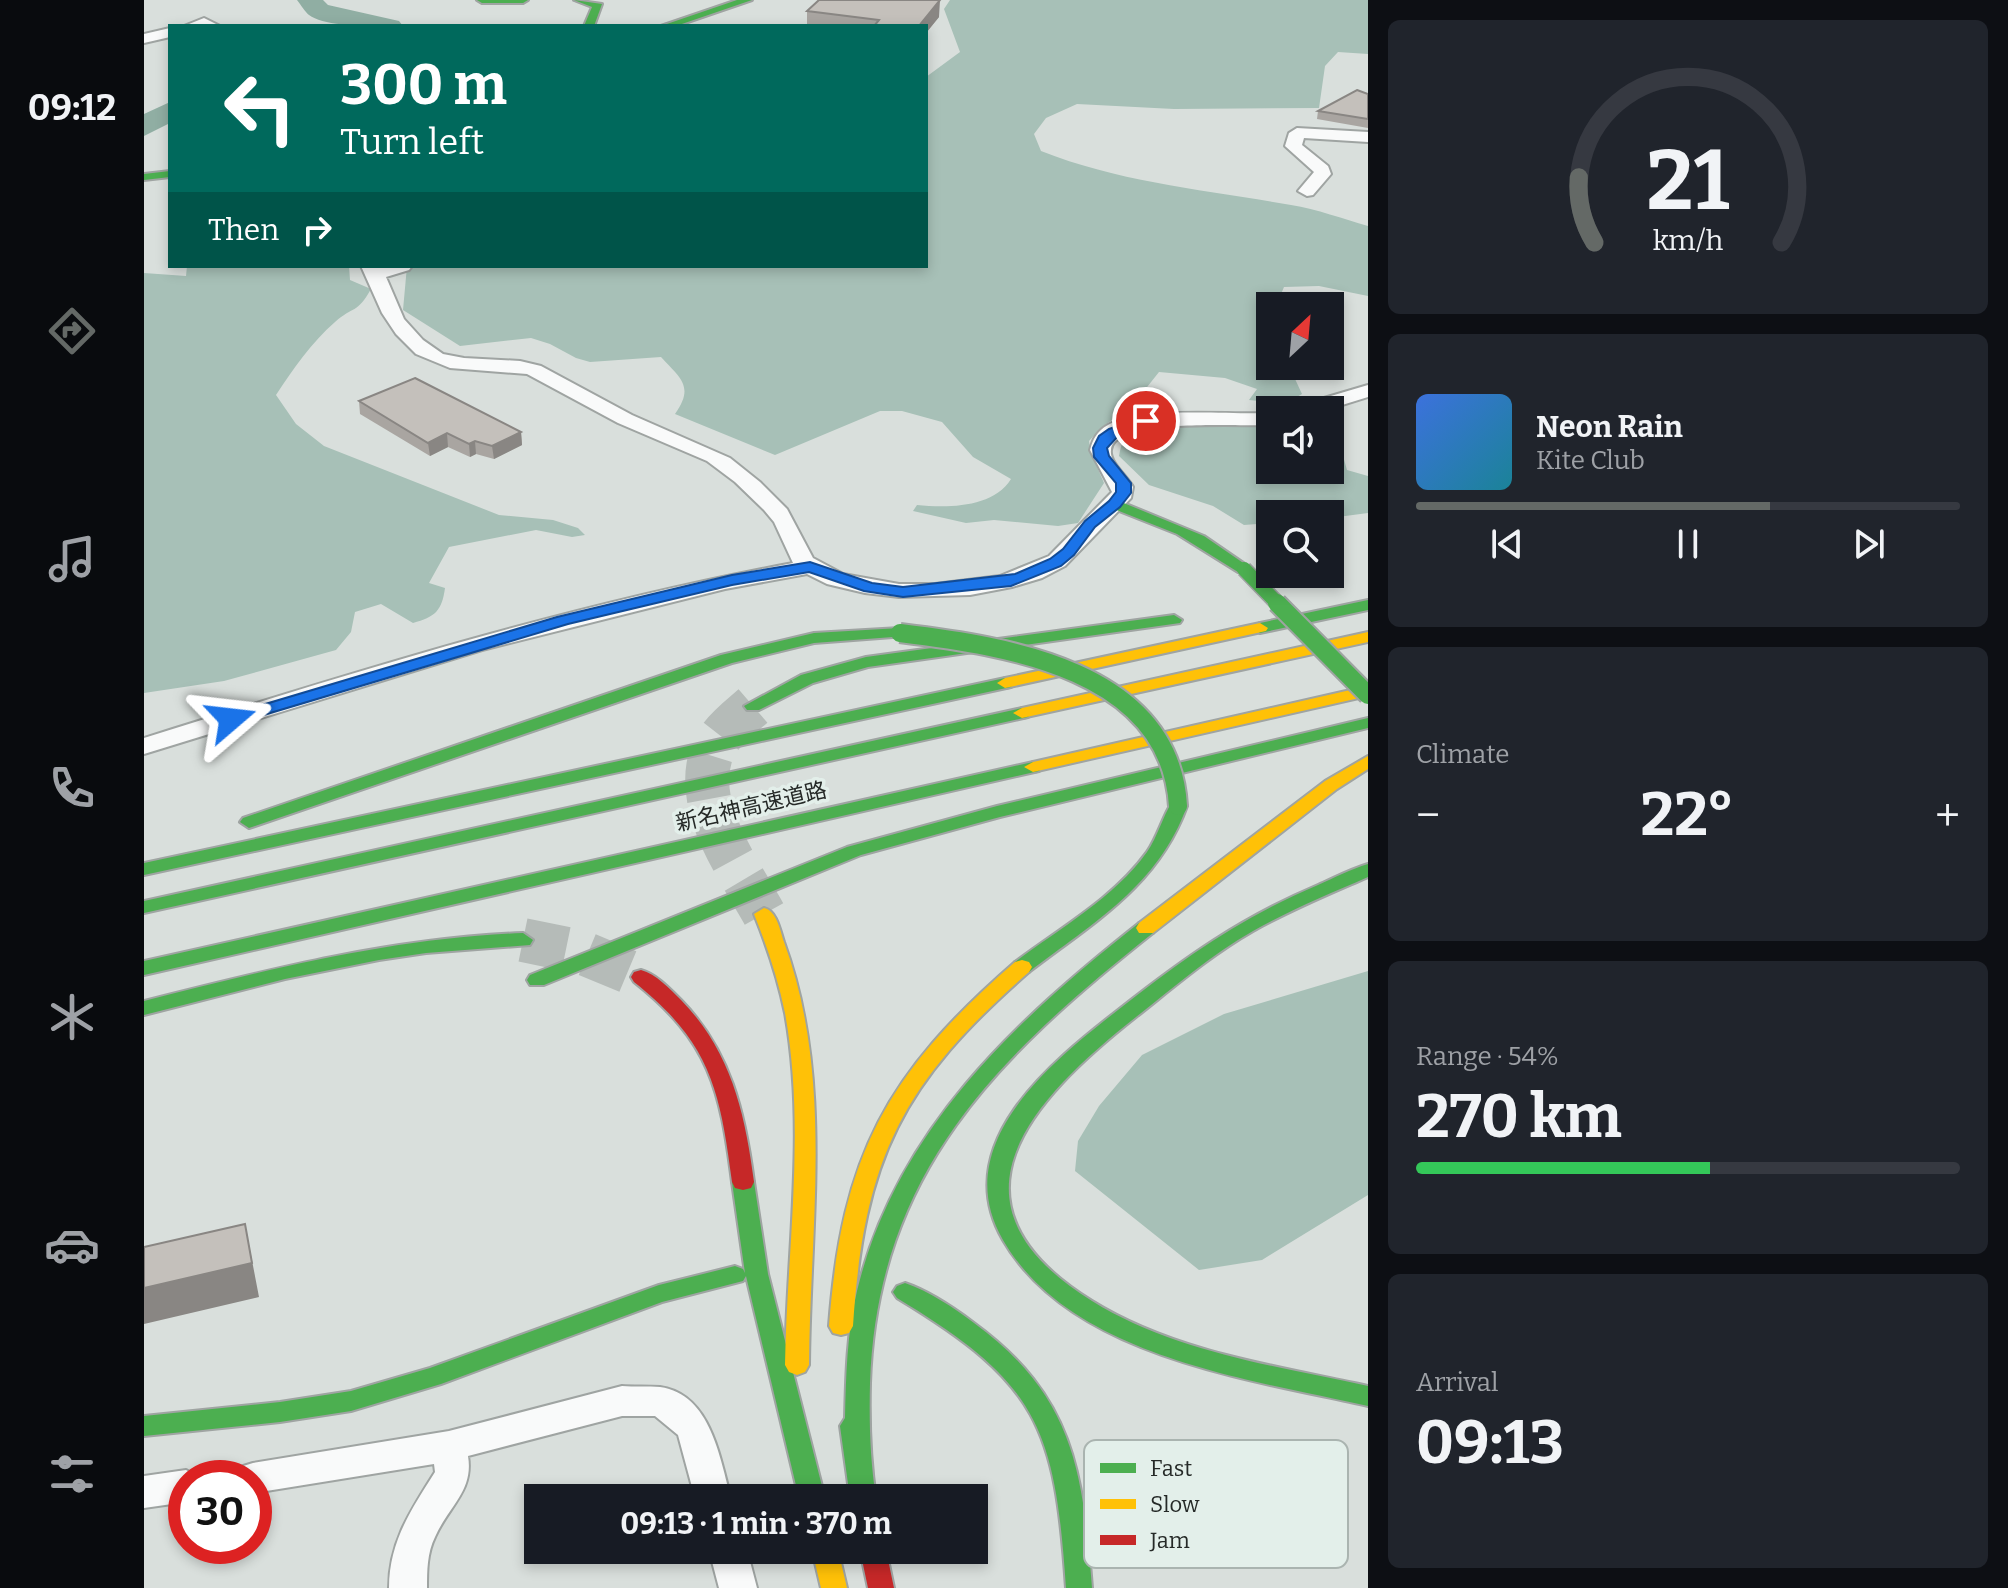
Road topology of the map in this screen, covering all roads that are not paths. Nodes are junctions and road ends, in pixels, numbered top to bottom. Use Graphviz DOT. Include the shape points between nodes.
graph roads {
  1 [pos="482,0"];
  2 [pos="523,0"];
  3 [pos="579,0"];
  4 [pos="747,0"];
  5 [pos="590,24"];
  6 [pos="672,24"];
  7 [pos="168,33"];
  8 [pos="144,39"];
  9 [pos="1368,137"];
  10 [pos="168,174"];
  11 [pos="144,177"];
  12 [pos="1307,191"];
  13 [pos="374,270"];
  14 [pos="1368,391"];
  15 [pos="1344,398"];
  16 [pos="1256,419"];
  17 [pos="1114,504"];
  18 [pos="810,567"];
  19 [pos="1368,592"];
  20 [pos="1368,605"];
  21 [pos="1249,610"];
  22 [pos="1188,618"];
  23 [pos="1368,637"];
  24 [pos="1368,693"];
  25 [pos="753,706"];
  26 [pos="1368,723"];
  27 [pos="144,746"];
  28 [pos="1368,761"];
  29 [pos="237,827"];
  30 [pos="208,836"];
  31 [pos="144,855"];
  32 [pos="144,869"];
  33 [pos="1368,870"];
  34 [pos="144,907"];
  35 [pos="764,914"];
  36 [pos="523,940"];
  37 [pos="144,968"];
  38 [pos="641,977"];
  39 [pos="537,980"];
  40 [pos="144,1008"];
  41 [pos="735,1275"];
  42 [pos="905,1292"];
  43 [pos="1368,1396"];
  44 [pos="144,1426"];
  45 [pos="449,1446"];
  46 [pos="801,1451"];
  47 [pos="857,1456"];
  48 [pos="272,1475"];
  49 [pos="709,1484"];
  50 [pos="809,1484"];
  51 [pos="861,1484"];
  52 [pos="168,1489"];
  53 [pos="144,1492"];
  54 [pos="732,1564"];
  55 [pos="828,1564"];
  56 [pos="876,1564"];
  57 [pos="408,1588"];
  58 [pos="738,1588"];
  59 [pos="834,1588"];
  60 [pos="881,1588"];
  61 [pos="1079,1588"];
  1 -- 2 [label="main road"];
  3 -- 5 [label="main road" via="598,6"];
  4 -- 6 [label="main road"];
  7 -- 8 [label="street"];
  9 -- 12 [label="street" via="1297,133 1293,146 1323,174"];
  10 -- 11 [label="main road"];
  13 -- 18 [label="street" via="401,329 421,349 462,366 536,371 624,419 716,458 785,522 795,552"];
  14 -- 15 [label="street"];
  16 -- 17 [label="street" via="1146,421 1114,432 1100,448 1123,483"];
  17 -- 18 [label="street" via="1056,562 1005,582 903,592 869,588"];
  17 -- 24 [label="main road, bridge" via="1222,551"];
  18 -- 27 [label="street" via="676,592 563,621"];
  19 -- 21 [label="main road"];
  20 -- 32 [label="main road"];
  22 -- 25 [label="main road" via="857,666 797,683"];
  23 -- 34 [label="main road, 新名神高速道路"];
  24 -- 37 [label="main road, 新名神高速道路"];
  26 -- 39 [label="main road" via="854,851"];
  28 -- 47 [label="main road" via="1070,985 1003,1047 950,1109 919,1159 874,1269 859,1365"];
  29 -- 47 [label="main road, bridge" via="727,659 814,638 900,633 1014,651 1088,681 1139,718 1166,750 1176,776 1178,806 1160,851 1138,876 979,1003 943,1039 890,1113 855,1196 842,1274 843,1356"];
  30 -- 31 [label="main road"];
  33 -- 43 [label="main road" via="1263,917 1200,956 1071,1063 1027,1106 1010,1132 996,1200 1023,1255 1090,1312 1204,1356"];
  35 -- 46 [label="main road" via="791,987 804,1072 797,1260"];
  36 -- 40 [label="main road" via="403,946"];
  38 -- 46 [label="main road" via="687,1015 720,1072 732,1112 761,1291"];
  41 -- 44 [label="main road" via="659,1294 433,1377 351,1401"];
  42 -- 61 [label="main road" via="952,1314 997,1347 1032,1387 1055,1429 1070,1476"];
  45 -- 48 [label="street"];
  45 -- 49 [label="street" via="622,1401 662,1402 693,1427"];
  45 -- 57 [label="street" via="453,1474 417,1533"];
  46 -- 50 [label="main road"];
  47 -- 51 [label="main road"];
  52 -- 53 [label="street"];
  54 -- 58 [label="street"];
  55 -- 59 [label="main road"];
  56 -- 60 [label="main road"];
}
